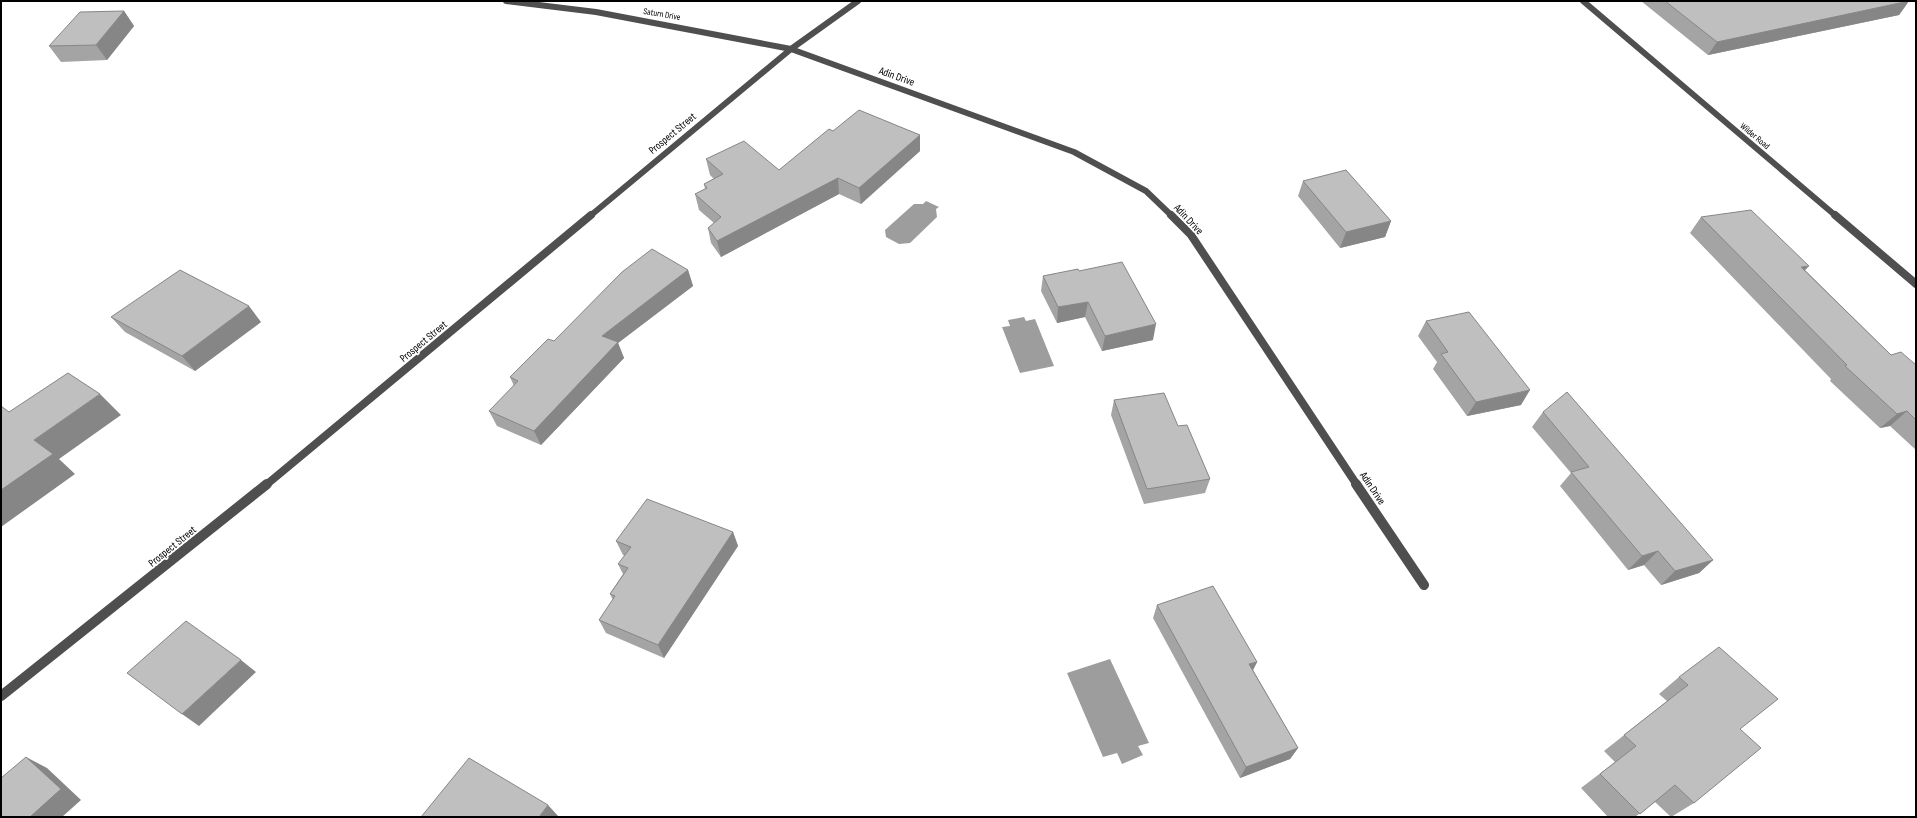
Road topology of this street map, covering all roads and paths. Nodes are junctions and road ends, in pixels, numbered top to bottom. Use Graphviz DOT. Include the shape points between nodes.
graph roads {
  1 [pos="506,1"];
  2 [pos="858,1"];
  3 [pos="1583,1"];
  4 [pos="791,49"];
  5 [pos="1916,284"];
  6 [pos="1424,585"];
  7 [pos="1,696"];
  1 -- 4 [label="street, Saturn Drive" via="596,12 702,30"];
  2 -- 4 [label="street, Prospect Street"];
  3 -- 5 [label="street, Wilder Road"];
  4 -- 6 [label="street, Adin Drive" via="1074,152 1146,191 1191,235"];
  4 -- 7 [label="street, Prospect Street" via="298,459"];
}
